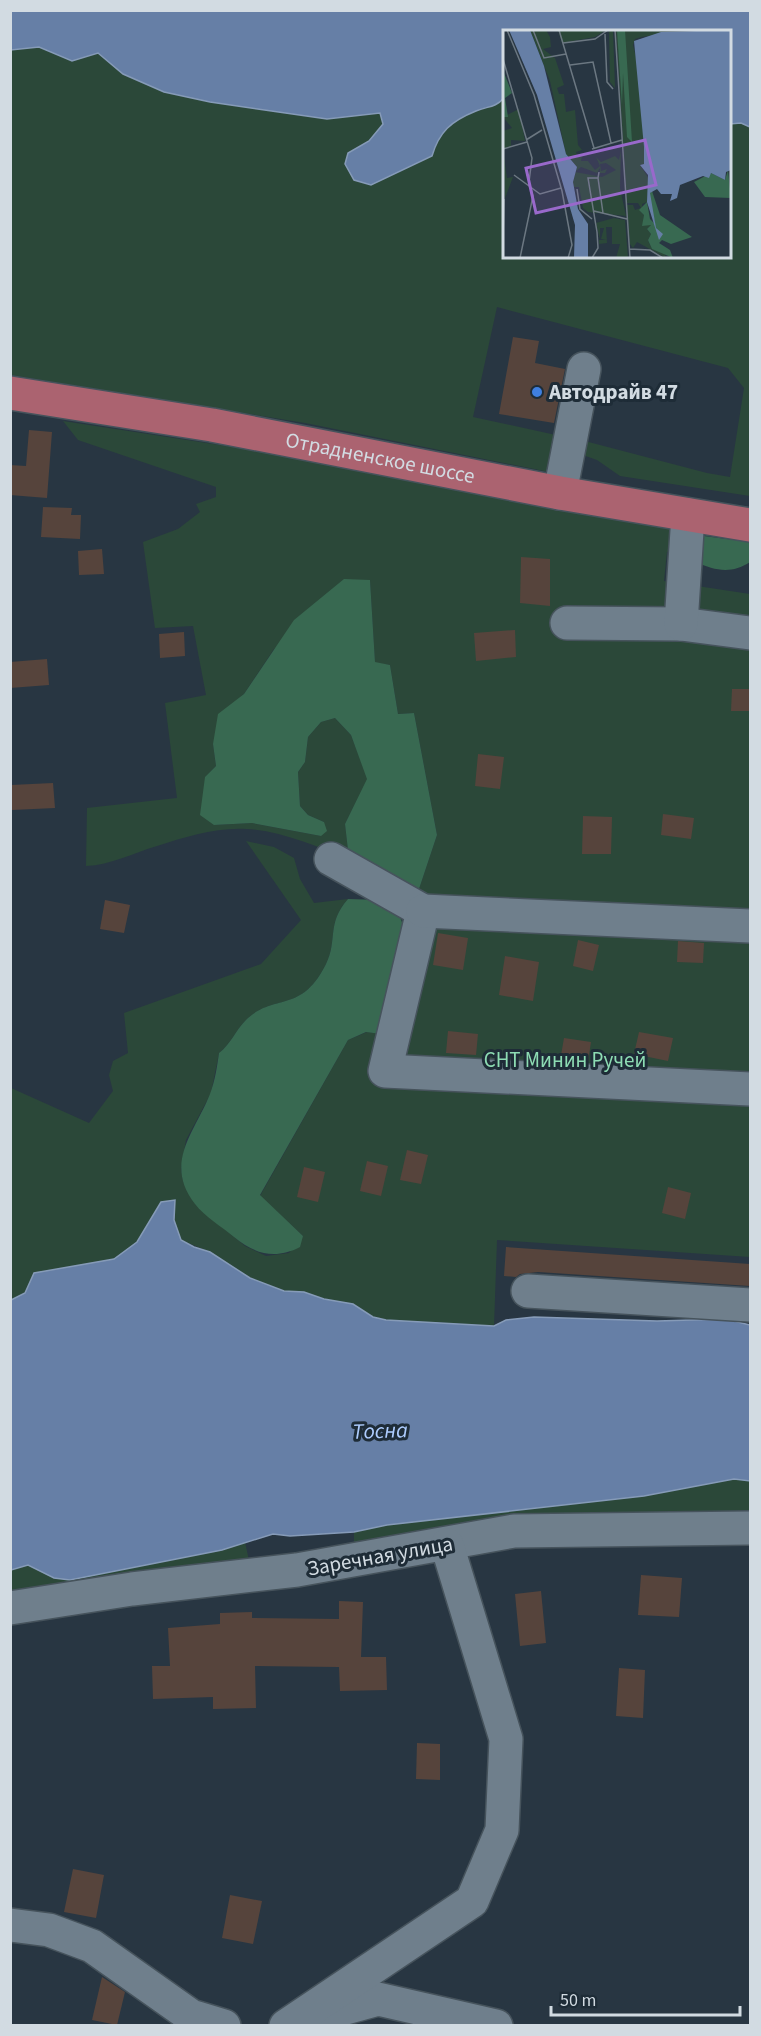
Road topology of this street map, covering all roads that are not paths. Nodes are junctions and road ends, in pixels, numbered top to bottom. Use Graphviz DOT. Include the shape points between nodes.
graph roads {
  1 [pos="584,369"];
  2 [pos="10,393"];
  3 [pos="560,493"];
  4 [pos="688,515"];
  5 [pos="750,525"];
  6 [pos="567,623"];
  7 [pos="681,624"];
  8 [pos="750,633"];
  9 [pos="331,859"];
  10 [pos="423,911"];
  11 [pos="750,926"];
  12 [pos="750,1089"];
  13 [pos="528,1291"];
  14 [pos="750,1305"];
  15 [pos="750,1528"];
  16 [pos="447,1545"];
  17 [pos="10,1608"];
  18 [pos="10,1925"];
  19 [pos="224,2025"];
  20 [pos="281,2025"];
  21 [pos="496,2025"];
  1 -- 3 [label="street"];
  2 -- 3 [label="main road, Отрадненское шоссе" via="212,425"];
  3 -- 4 [label="main road, Отрадненское шоссе"];
  4 -- 5 [label="main road, Отрадненское шоссе"];
  4 -- 7 [label="street"];
  6 -- 7 [label="street"];
  7 -- 8 [label="street"];
  9 -- 10 [label="street"];
  10 -- 11 [label="street"];
  10 -- 12 [label="street" via="385,1071"];
  13 -- 14 [label="street"];
  15 -- 16 [label="street, Заречная улица" via="514,1532"];
  16 -- 17 [label="street, Заречная улица" via="297,1570"];
  16 -- 20 [label="street" via="506,1739 502,1830 472,1901"];
  18 -- 19 [label="street" via="49,1930 92,1946 191,2016"];
  20 -- 21 [label="street" via="378,1999"];
}
